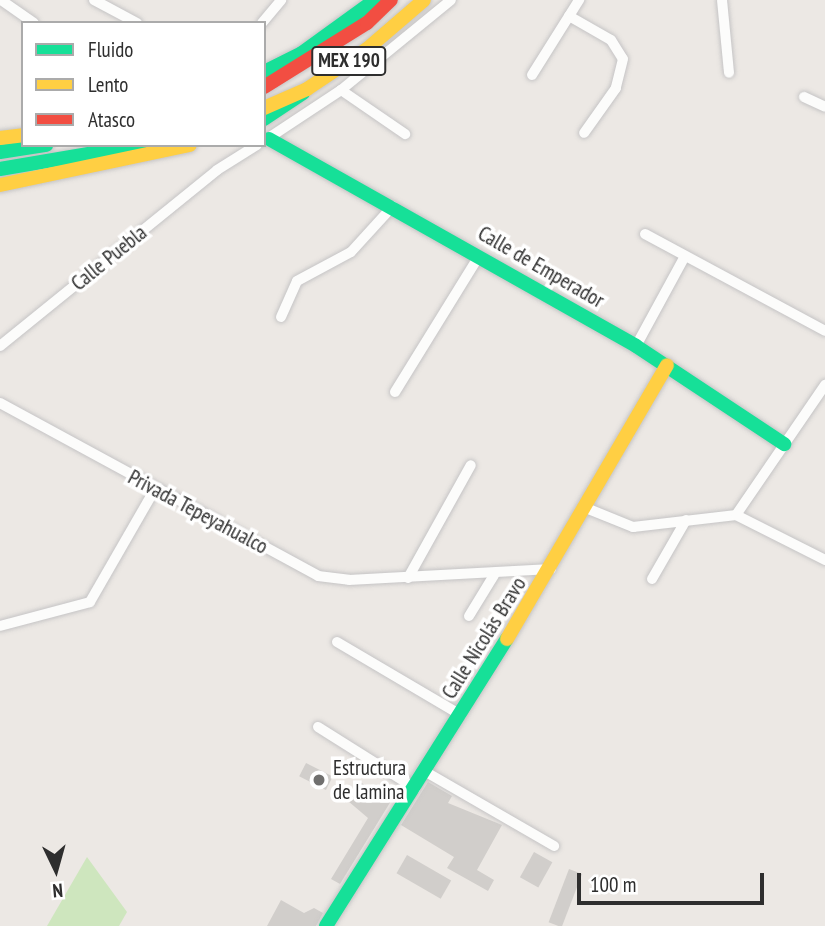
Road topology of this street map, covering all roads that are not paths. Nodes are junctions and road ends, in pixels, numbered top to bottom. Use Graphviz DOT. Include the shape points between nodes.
graph roads {
  1 [pos="1,0"];
  2 [pos="94,0"];
  3 [pos="281,0"];
  4 [pos="375,0"];
  5 [pos="391,0"];
  6 [pos="424,0"];
  7 [pos="451,0"];
  8 [pos="579,0"];
  9 [pos="722,0"];
  10 [pos="569,16"];
  11 [pos="31,21"];
  12 [pos="133,21"];
  13 [pos="264,21"];
  14 [pos="266,71"];
  15 [pos="729,73"];
  16 [pos="532,75"];
  17 [pos="266,86"];
  18 [pos="307,89"];
  19 [pos="341,90"];
  20 [pos="804,97"];
  21 [pos="266,107"];
  22 [pos="825,107"];
  23 [pos="266,118"];
  24 [pos="584,132"];
  25 [pos="405,134"];
  26 [pos="21,135"];
  27 [pos="0,138"];
  28 [pos="266,140"];
  29 [pos="266,143"];
  30 [pos="33,147"];
  31 [pos="130,147"];
  32 [pos="180,147"];
  33 [pos="255,147"];
  34 [pos="0,152"];
  35 [pos="0,169"];
  36 [pos="0,185"];
  37 [pos="393,206"];
  38 [pos="645,234"];
  39 [pos="479,256"];
  40 [pos="685,256"];
  41 [pos="281,317"];
  42 [pos="825,331"];
  43 [pos="0,346"];
  44 [pos="636,346"];
  45 [pos="667,365"];
  46 [pos="825,385"];
  47 [pos="395,392"];
  48 [pos="0,403"];
  49 [pos="784,444"];
  50 [pos="471,465"];
  51 [pos="155,489"];
  52 [pos="586,508"];
  53 [pos="736,515"];
  54 [pos="685,520"];
  55 [pos="825,559"];
  56 [pos="551,569"];
  57 [pos="494,575"];
  58 [pos="408,578"];
  59 [pos="652,579"];
  60 [pos="469,617"];
  61 [pos="0,626"];
  62 [pos="337,642"];
  63 [pos="460,715"];
  64 [pos="318,727"];
  65 [pos="426,772"];
  66 [pos="415,788"];
  67 [pos="554,846"];
  68 [pos="326,926"];
  1 -- 11 [label="street"];
  2 -- 12 [label="street"];
  3 -- 13 [label="street"];
  4 -- 14 [label="street" via="302,53"];
  5 -- 17 [label="street, MEX 190" via="367,23"];
  6 -- 18 [label="street, MEX 190" via="367,49"];
  7 -- 19 [label="street, Calle Puebla"];
  8 -- 10 [label="street"];
  9 -- 15 [label="street"];
  10 -- 16 [label="street"];
  10 -- 24 [label="street" via="611,40 623,59 616,88"];
  18 -- 21 [label="street, MEX 190"];
  18 -- 23 [label="street"];
  19 -- 25 [label="street"];
  19 -- 28 [label="street, Calle Puebla"];
  20 -- 22 [label="street"];
  26 -- 27 [label="street"];
  29 -- 37 [label="street, Calle de Emperador"];
  30 -- 34 [label="street"];
  31 -- 35 [label="street"];
  32 -- 36 [label="street"];
  33 -- 43 [label="street, Calle Puebla" via="218,170"];
  37 -- 39 [label="street, Calle de Emperador"];
  37 -- 41 [label="street" via="351,252 297,281"];
  38 -- 40 [label="street"];
  39 -- 44 [label="street, Calle de Emperador"];
  39 -- 47 [label="street"];
  40 -- 42 [label="street"];
  40 -- 44 [label="street"];
  44 -- 45 [label="street, Calle de Emperador"];
  45 -- 49 [label="street, Calle de Emperador"];
  45 -- 52 [label="street, Calle Nicolás Bravo"];
  46 -- 49 [label="street"];
  48 -- 51 [label="street, Privada Tepeyahualco"];
  49 -- 53 [label="street"];
  50 -- 58 [label="street"];
  51 -- 58 [label="street, Privada Tepeyahualco" via="318,576"];
  51 -- 61 [label="street" via="90,602"];
  52 -- 54 [label="street" via="633,527"];
  52 -- 56 [label="street, Calle Nicolás Bravo"];
  53 -- 54 [label="street"];
  53 -- 55 [label="street"];
  54 -- 59 [label="street"];
  56 -- 57 [label="street, Privada Tepeyahualco"];
  56 -- 63 [label="street, Calle Nicolás Bravo"];
  57 -- 58 [label="street, Privada Tepeyahualco"];
  57 -- 60 [label="street"];
  62 -- 63 [label="street"];
  63 -- 65 [label="street, Calle Nicolás Bravo"];
  64 -- 66 [label="street"];
  65 -- 66 [label="street, Calle Nicolás Bravo"];
  65 -- 67 [label="street"];
  66 -- 68 [label="street, Calle Nicolás Bravo"];
}
